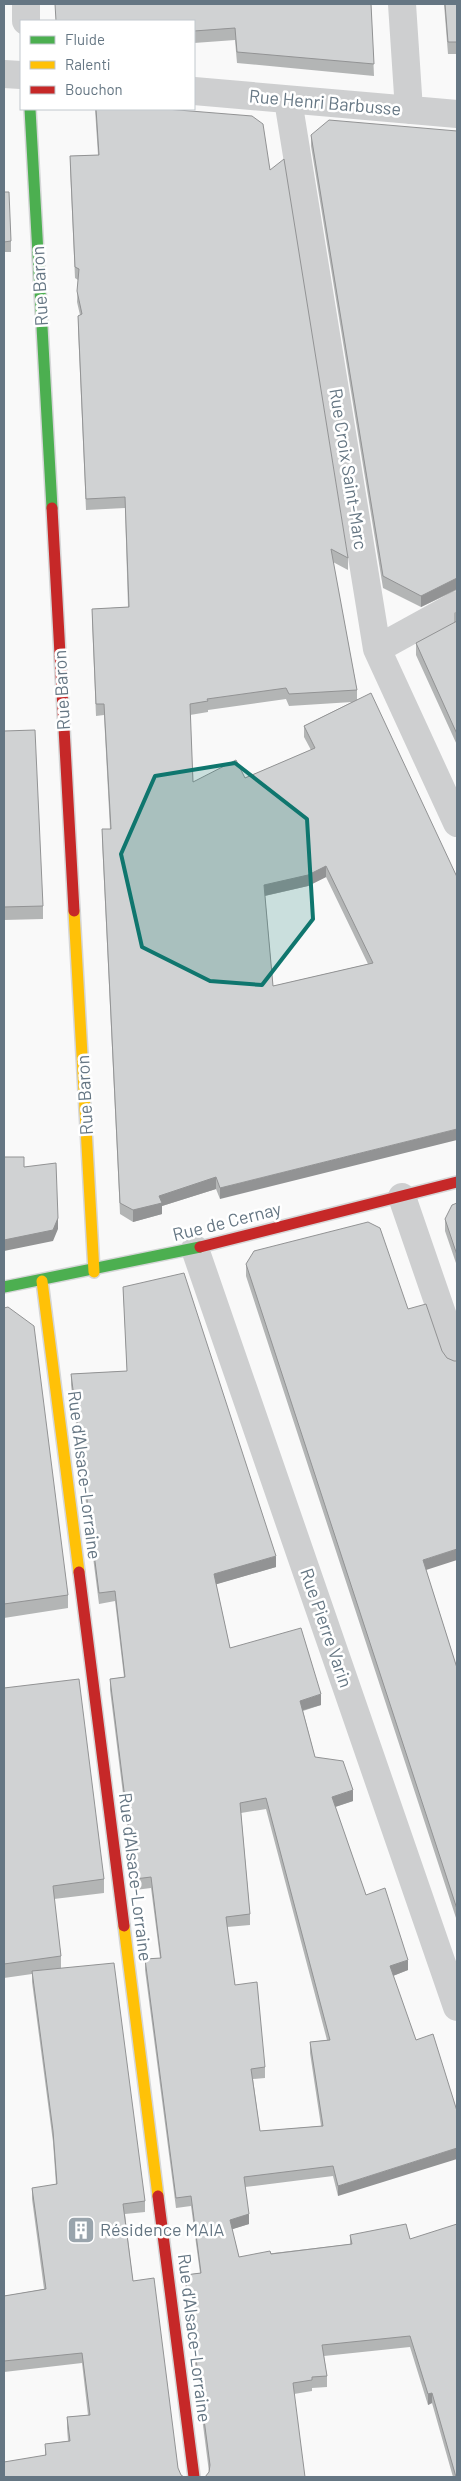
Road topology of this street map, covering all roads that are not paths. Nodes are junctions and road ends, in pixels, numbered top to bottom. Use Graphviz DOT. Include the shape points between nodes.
graph roads {
  1 [pos="26,4"];
  2 [pos="402,4"];
  3 [pos="26,20"];
  4 [pos="4,74"];
  5 [pos="20,75"];
  6 [pos="195,91"];
  7 [pos="288,100"];
  8 [pos="30,110"];
  9 [pos="409,110"];
  10 [pos="457,114"];
  11 [pos="457,605"];
  12 [pos="377,649"];
  13 [pos="457,823"];
  14 [pos="457,1182"];
  15 [pos="402,1197"];
  16 [pos="195,1249"];
  17 [pos="94,1272"];
  18 [pos="42,1281"];
  19 [pos="4,1288"];
  20 [pos="457,1357"];
  21 [pos="457,2007"];
  22 [pos="194,2477"];
  1 -- 3 [label="street"];
  2 -- 9 [label="street"];
  4 -- 5 [label="street"];
  6 -- 7 [label="street, Rue Henri Barbusse"];
  7 -- 9 [label="street, Rue Henri Barbusse"];
  7 -- 12 [label="street, Rue Croix Saint-Marc"];
  8 -- 17 [label="street, Rue Baron"];
  9 -- 10 [label="street, Rue Henri Barbusse"];
  11 -- 12 [label="street"];
  12 -- 13 [label="street, Rue Croix Saint-Marc"];
  14 -- 15 [label="street, Rue de Cernay"];
  15 -- 16 [label="street, Rue de Cernay"];
  15 -- 20 [label="street"];
  16 -- 17 [label="street, Rue de Cernay"];
  16 -- 21 [label="street, Rue Pierre Varin"];
  17 -- 18 [label="street, Rue de Cernay"];
  18 -- 19 [label="street, Rue de Cernay"];
  18 -- 22 [label="street, Rue d'Alsace-Lorraine"];
}
